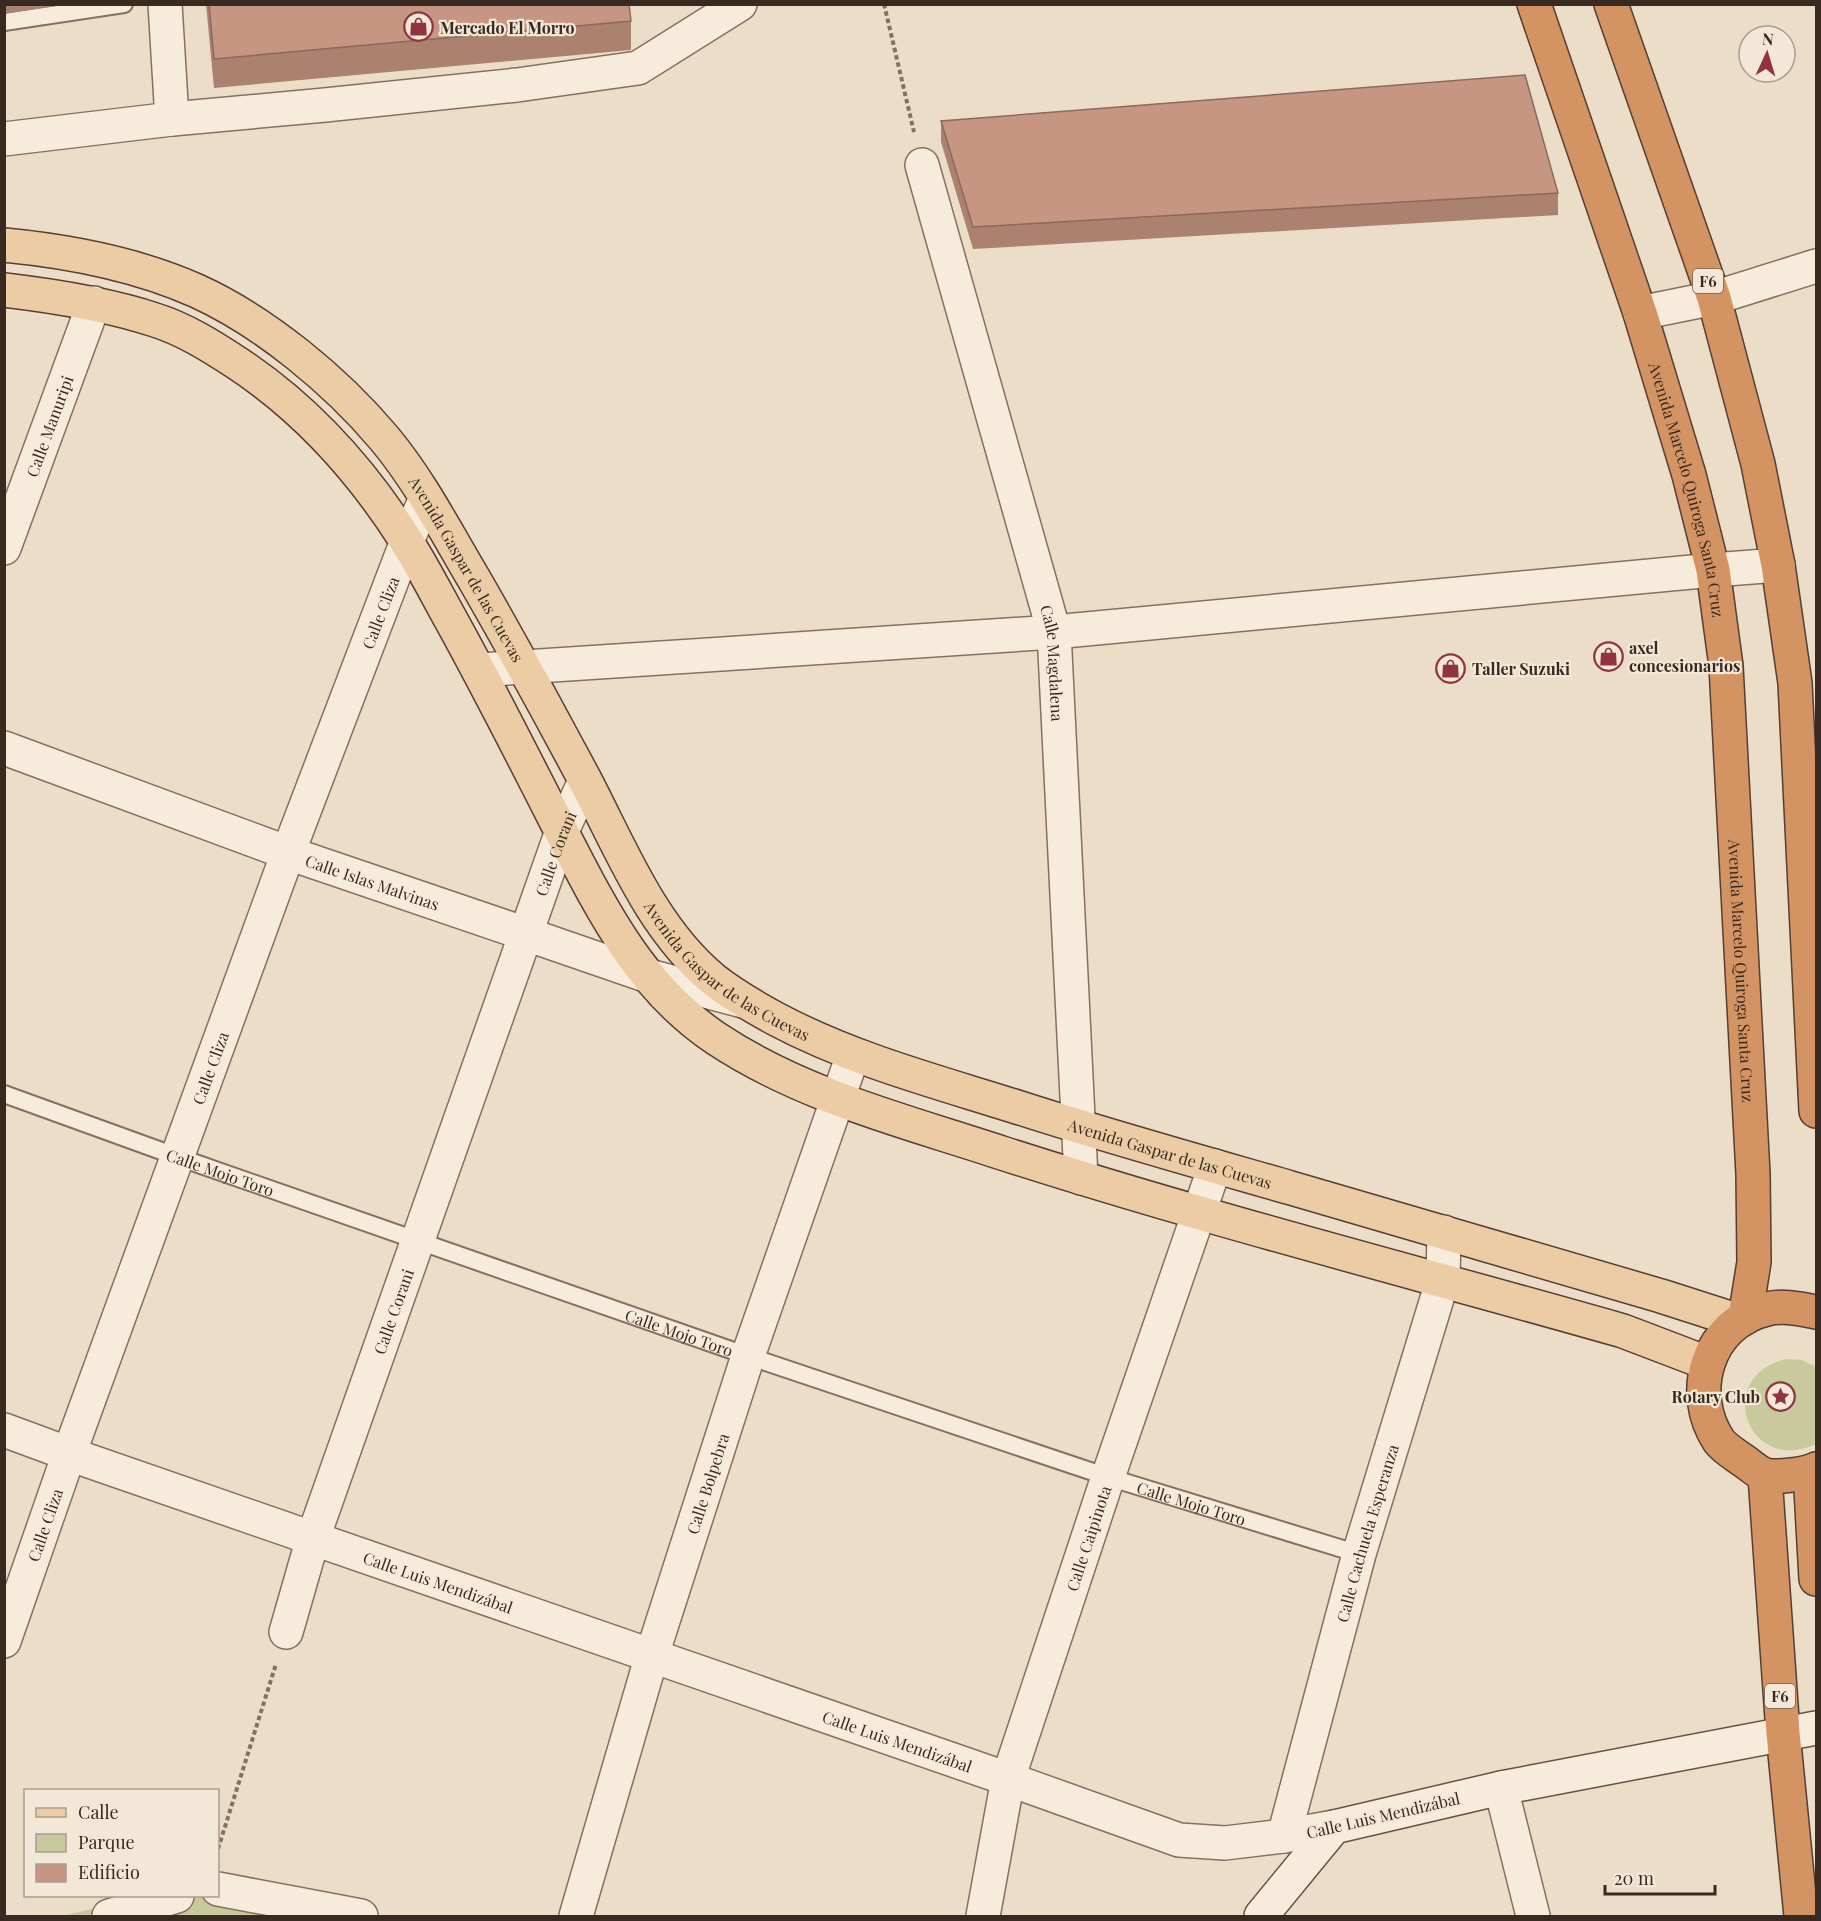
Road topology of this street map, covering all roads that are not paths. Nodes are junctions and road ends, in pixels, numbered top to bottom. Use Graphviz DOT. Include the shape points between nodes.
graph roads {
  1 [pos="124,4"];
  2 [pos="165,4"];
  3 [pos="740,4"];
  4 [pos="1534,4"];
  5 [pos="1611,4"];
  6 [pos="698,17"];
  7 [pos="4,22"];
  8 [pos="172,119"];
  9 [pos="4,139"];
  10 [pos="922,165"];
  11 [pos="4,245"];
  12 [pos="1816,266"];
  13 [pos="4,290"];
  14 [pos="1714,298"];
  15 [pos="94,303"];
  16 [pos="1640,314"];
  17 [pos="426,498"];
  18 [pos="407,541"];
  19 [pos="4,548"];
  20 [pos="1778,565"];
  21 [pos="1713,570"];
  22 [pos="1054,632"];
  23 [pos="526,668"];
  24 [pos="479,670"];
  25 [pos="4,748"];
  26 [pos="585,781"];
  27 [pos="1809,819"];
  28 [pos="562,831"];
  29 [pos="288,853"];
  30 [pos="526,934"];
  31 [pos="645,975"];
  32 [pos="744,1001"];
  33 [pos="853,1055"];
  34 [pos="4,1094"];
  35 [pos="836,1099"];
  36 [pos="1816,1111"];
  37 [pos="1077,1126"];
  38 [pos="178,1157"];
  39 [pos="1215,1166"];
  40 [pos="1081,1178"];
  41 [pos="1199,1213"];
  42 [pos="1444,1232"];
  43 [pos="418,1240"];
  44 [pos="1443,1280"];
  45 [pos="1816,1312"];
  46 [pos="1742,1320"];
  47 [pos="748,1356"];
  48 [pos="1707,1363"];
  49 [pos="4,1430"];
  50 [pos="69,1455"];
  51 [pos="1813,1471"];
  52 [pos="1765,1476"];
  53 [pos="1108,1477"];
  54 [pos="313,1538"];
  55 [pos="1359,1554"];
  56 [pos="1816,1579"];
  57 [pos="286,1632"];
  58 [pos="4,1641"];
  59 [pos="652,1655"];
  60 [pos="1816,1728"];
  61 [pos="1783,1733"];
  62 [pos="1008,1779"];
  63 [pos="1501,1788"];
  64 [pos="1334,1827"];
  65 [pos="1284,1836"];
  66 [pos="219,1889"];
  67 [pos="174,1897"];
  68 [pos="109,1917"];
  69 [pos="362,1917"];
  70 [pos="576,1917"];
  71 [pos="982,1917"];
  72 [pos="1261,1917"];
  73 [pos="1533,1917"];
  74 [pos="1801,1917"];
  1 -- 7 [label="lane"];
  2 -- 8 [label="street"];
  3 -- 6 [label="street"];
  4 -- 16 [label="highway, Avenida Marcelo Quiroga Santa Cruz"];
  5 -- 14 [label="highway, F6"];
  6 -- 8 [label="street" via="638,69"];
  8 -- 9 [label="street"];
  10 -- 22 [label="street, Calle Magdalena"];
  11 -- 17 [label="main road, Avenida Gaspar de las Cuevas" via="41,249 149,274 196,291 235,312 310,364 352,402 387,442"];
  12 -- 14 [label="street"];
  13 -- 15 [label="main road"];
  14 -- 16 [label="street"];
  14 -- 20 [label="highway, F6" via="1758,464"];
  15 -- 18 [label="main road" via="159,321 206,343 266,382 319,429 365,482"];
  15 -- 19 [label="street, Calle Manuripi"];
  16 -- 21 [label="highway, Avenida Marcelo Quiroga Santa Cruz"];
  17 -- 18 [label="street, Calle Cliza"];
  17 -- 23 [label="main road, Avenida Gaspar de las Cuevas"];
  18 -- 24 [label="main road"];
  18 -- 29 [label="street, Calle Cliza"];
  20 -- 21 [label="street"];
  20 -- 27 [label="highway, F6"];
  21 -- 22 [label="street"];
  21 -- 46 [label="highway, Avenida Marcelo Quiroga Santa Cruz" via="1726,666 1753,1174 1754,1263"];
  22 -- 23 [label="street"];
  22 -- 37 [label="street, Calle Magdalena"];
  23 -- 24 [label="street"];
  23 -- 26 [label="main road, Avenida Gaspar de las Cuevas"];
  24 -- 28 [label="main road"];
  25 -- 29 [label="street, Calle Islas Malvinas"];
  26 -- 28 [label="street, Calle Corani"];
  26 -- 32 [label="main road, Avenida Gaspar de las Cuevas" via="665,926 711,978"];
  27 -- 36 [label="highway, F6"];
  28 -- 30 [label="street, Calle Corani"];
  28 -- 31 [label="main road" via="608,918"];
  29 -- 30 [label="street, Calle Islas Malvinas"];
  29 -- 38 [label="street, Calle Cliza"];
  30 -- 31 [label="street, Calle Islas Malvinas"];
  30 -- 43 [label="street, Calle Corani"];
  31 -- 32 [label="street, Calle Islas Malvinas"];
  31 -- 35 [label="main road" via="679,1010 716,1039 766,1068"];
  32 -- 33 [label="main road, Avenida Gaspar de las Cuevas"];
  33 -- 35 [label="street, Calle Bolpebra"];
  33 -- 37 [label="main road, Avenida Gaspar de las Cuevas"];
  34 -- 38 [label="lane, Calle Mojo Toro"];
  35 -- 40 [label="main road"];
  35 -- 47 [label="street, Calle Bolpebra"];
  37 -- 39 [label="main road, Avenida Gaspar de las Cuevas"];
  37 -- 40 [label="street, Calle Magdalena"];
  38 -- 43 [label="lane, Calle Mojo Toro"];
  38 -- 50 [label="street, Calle Cliza"];
  39 -- 41 [label="street, Calle Caipinota"];
  39 -- 42 [label="main road, Avenida Gaspar de las Cuevas"];
  40 -- 41 [label="main road"];
  41 -- 44 [label="main road"];
  41 -- 53 [label="street, Calle Caipinota"];
  42 -- 44 [label="street, Calle Cachuela Esperanza"];
  42 -- 46 [label="main road, Avenida Gaspar de las Cuevas"];
  43 -- 47 [label="lane, Calle Mojo Toro"];
  43 -- 54 [label="street, Calle Corani"];
  44 -- 48 [label="main road" via="1623,1331"];
  44 -- 55 [label="street, Calle Cachuela Esperanza"];
  45 -- 46 [label="highway" via="1789,1307 1766,1309"];
  46 -- 48 [label="highway" via="1725,1335"];
  47 -- 53 [label="lane, Calle Mojo Toro"];
  47 -- 59 [label="street, Calle Bolpebra"];
  48 -- 52 [label="highway" via="1703,1399 1709,1423 1721,1443"];
  49 -- 50 [label="street, Calle Luis Mendizábal"];
  50 -- 54 [label="street, Calle Luis Mendizábal"];
  50 -- 58 [label="street, Calle Cliza"];
  51 -- 52 [label="highway"];
  51 -- 56 [label="highway"];
  52 -- 61 [label="highway, F6"];
  53 -- 55 [label="lane, Calle Mojo Toro"];
  53 -- 62 [label="street, Calle Caipinota"];
  54 -- 57 [label="street, Calle Corani"];
  54 -- 59 [label="street, Calle Luis Mendizábal"];
  55 -- 65 [label="street, Calle Cachuela Esperanza"];
  59 -- 62 [label="street, Calle Luis Mendizábal"];
  59 -- 70 [label="street, Calle Bolpebra"];
  60 -- 61 [label="street, Calle Luis Mendizábal"];
  61 -- 63 [label="street, Calle Luis Mendizábal"];
  61 -- 74 [label="highway, F6"];
  62 -- 65 [label="street, Calle Luis Mendizábal" via="1179,1840 1225,1843"];
  62 -- 71 [label="street, Calle Caipinota"];
  63 -- 64 [label="street, Calle Luis Mendizábal"];
  63 -- 73 [label="street"];
  64 -- 65 [label="street, Calle Luis Mendizábal"];
  64 -- 72 [label="street"];
  66 -- 69 [label="street"];
  67 -- 68 [label="street"];
}
